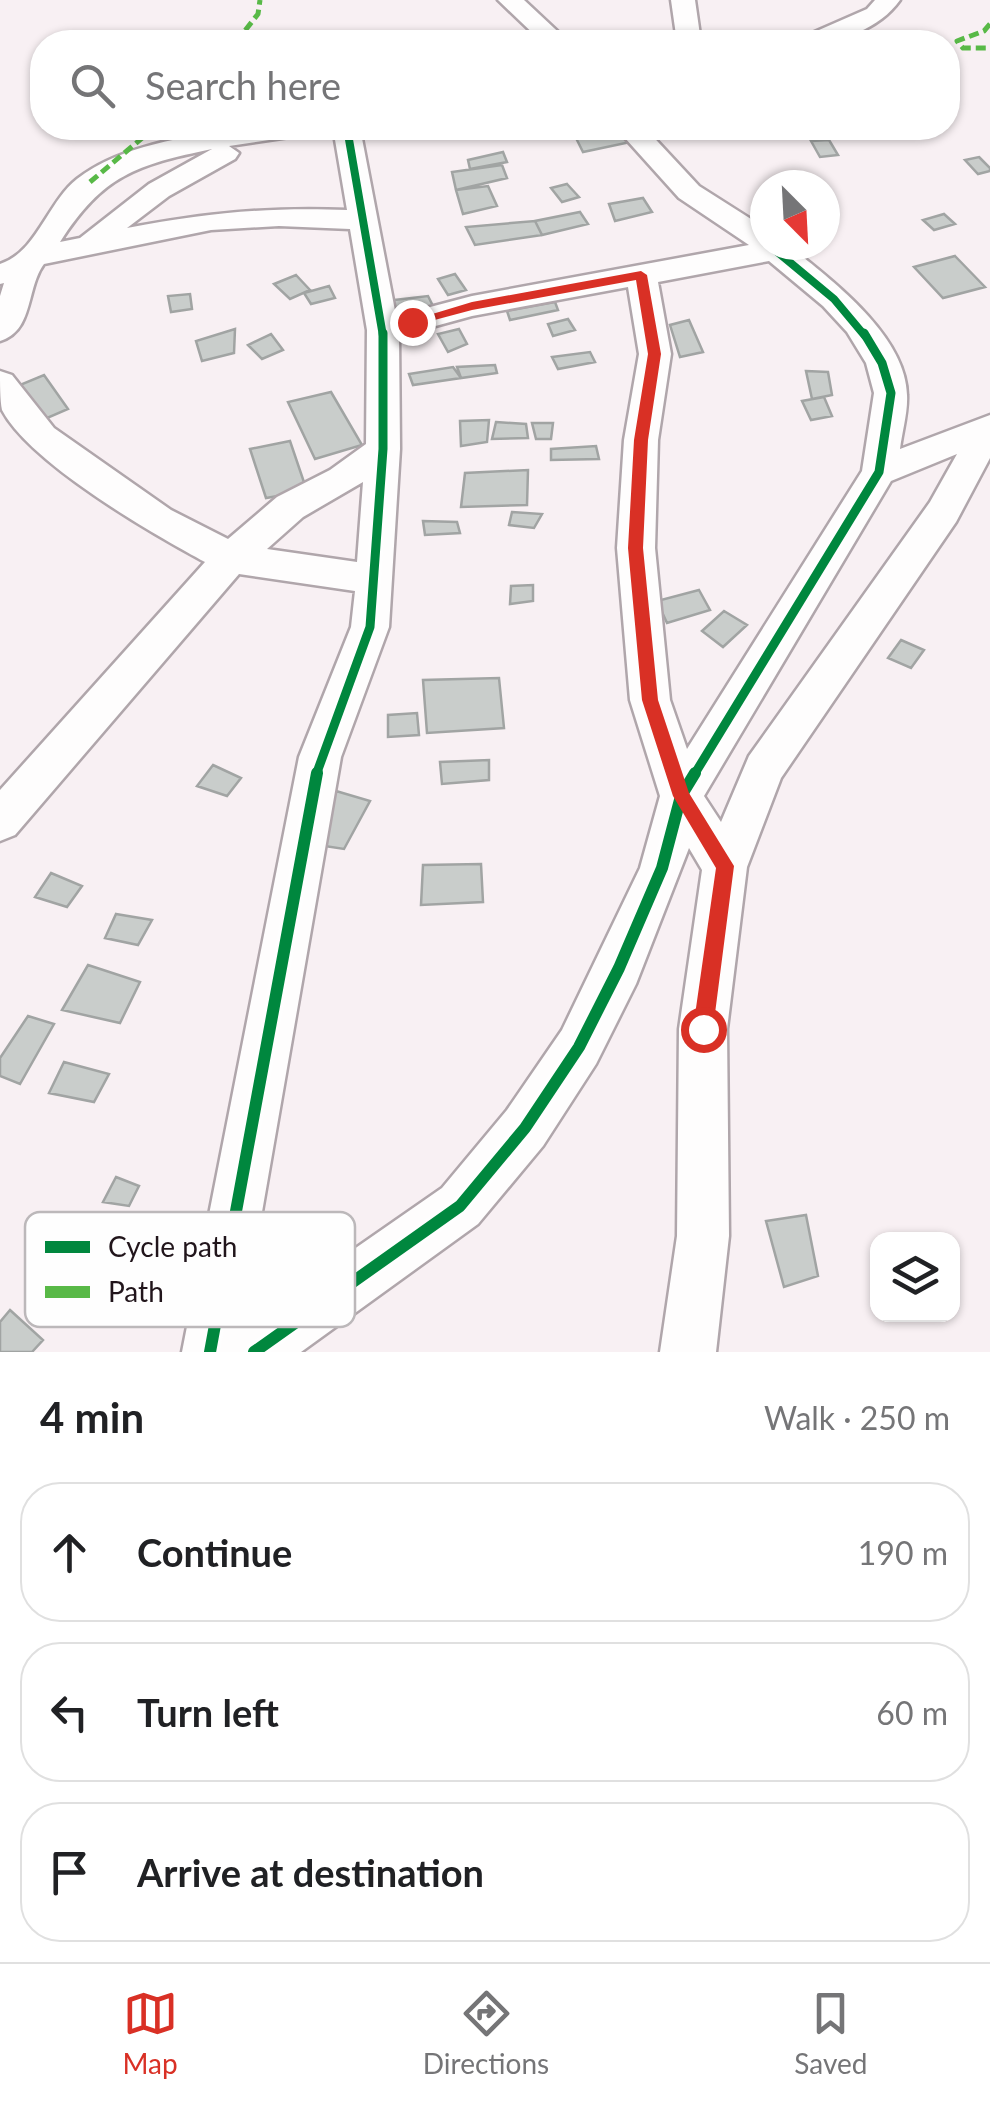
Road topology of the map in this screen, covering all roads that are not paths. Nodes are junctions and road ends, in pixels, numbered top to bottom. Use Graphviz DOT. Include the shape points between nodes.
graph roads {
  1 [pos="510,0"];
  2 [pos="683,0"];
  3 [pos="888,0"];
  4 [pos="543,30"];
  5 [pos="687,30"];
  6 [pos="839,30"];
  7 [pos="227,140"];
  8 [pos="259,140"];
  9 [pos="349,140"];
  10 [pos="641,140"];
  11 [pos="361,220"];
  12 [pos="750,232"];
  13 [pos="80,249"];
  14 [pos="750,250"];
  15 [pos="786,260"];
  16 [pos="20,265"];
  17 [pos="641,275"];
  18 [pos="0,330"];
  19 [pos="383,330"];
  20 [pos="0,382"];
  21 [pos="989,429"];
  22 [pos="384,449"];
  23 [pos="879,472"];
  24 [pos="231,558"];
  25 [pos="375,580"];
  26 [pos="681,796"];
  27 [pos="0,821"];
  28 [pos="725,866"];
  29 [pos="235,1212"];
  30 [pos="355,1280"];
  31 [pos="214,1327"];
  32 [pos="289,1327"];
  33 [pos="210,1352"];
  34 [pos="254,1352"];
  35 [pos="688,1352"];
  1 -- 4 [label="street"];
  2 -- 5 [label="street"];
  3 -- 6 [label="street" via="876,14"];
  7 -- 16 [label="street" via="146,156 90,182"];
  8 -- 13 [label="street" via="159,190"];
  9 -- 11 [label="street"];
  10 -- 12 [label="street" via="690,192"];
  11 -- 13 [label="street" via="211,221"];
  11 -- 19 [label="street"];
  13 -- 16 [label="street"];
  14 -- 17 [label="street"];
  15 -- 23 [label="street" via="846,312 882,363 892,393"];
  16 -- 18 [label="street"];
  17 -- 19 [label="street"];
  17 -- 26 [label="street" via="655,354 641,440 636,548 650,700"];
  19 -- 22 [label="street"];
  20 -- 24 [label="street" via="42,437 158,520"];
  21 -- 23 [label="street"];
  21 -- 28 [label="street" via="943,512 764,769"];
  22 -- 24 [label="street" via="290,507"];
  22 -- 25 [label="street"];
  23 -- 26 [label="street"];
  24 -- 25 [label="street"];
  24 -- 27 [label="street"];
  25 -- 29 [label="street" via="370,628 320,757"];
  26 -- 28 [label="street"];
  26 -- 30 [label="street" via="662,868 620,968 526,1128 460,1206"];
  28 -- 35 [label="street" via="703,1029 703,1236"];
  31 -- 33 [label="street"];
  32 -- 34 [label="street"];
}
